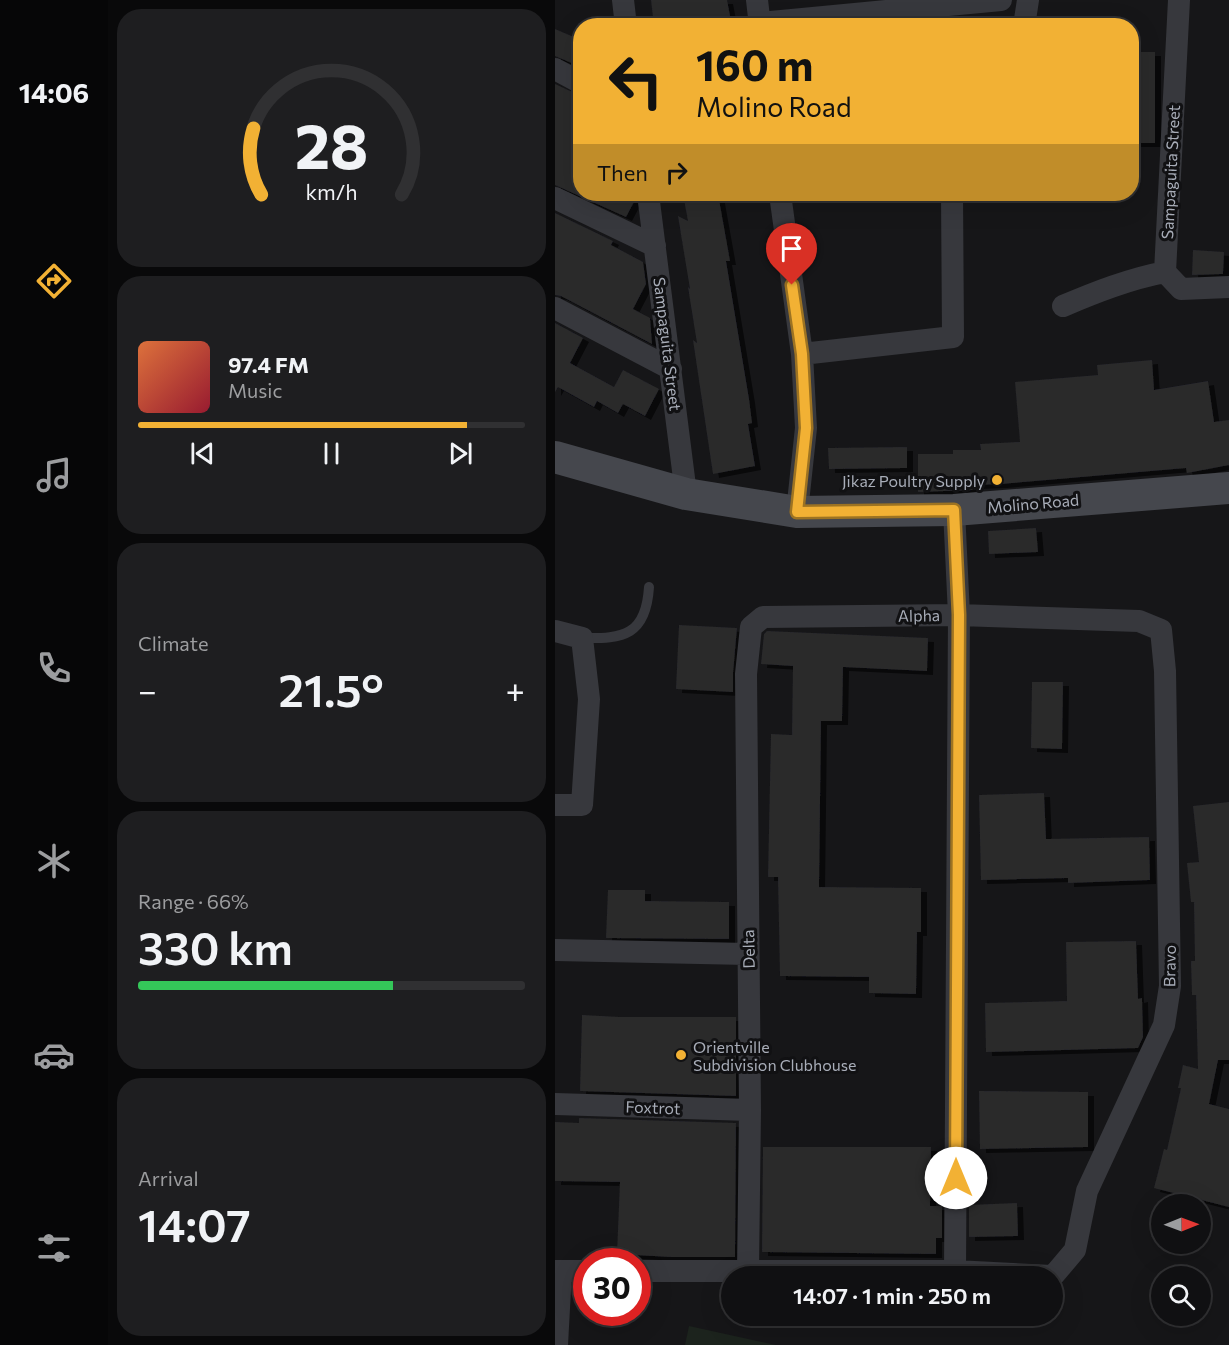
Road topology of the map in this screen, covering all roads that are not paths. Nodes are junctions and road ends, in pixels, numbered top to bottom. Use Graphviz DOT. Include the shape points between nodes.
graph roads {
  1 [pos="623,0"];
  2 [pos="757,0"];
  3 [pos="1001,0"];
  4 [pos="1028,0"];
  5 [pos="1179,0"];
  6 [pos="625,18"];
  7 [pos="759,18"];
  8 [pos="820,18"];
  9 [pos="1025,18"];
  10 [pos="555,69"];
  11 [pos="573,78"];
  12 [pos="555,198"];
  13 [pos="649,201"];
  14 [pos="781,201"];
  15 [pos="952,201"];
  16 [pos="655,246"];
  17 [pos="1165,272"];
  18 [pos="1229,287"];
  19 [pos="1063,306"];
  20 [pos="555,308"];
  21 [pos="802,354"];
  22 [pos="671,369"];
  23 [pos="555,457"];
  24 [pos="1229,488"];
  25 [pos="686,494"];
  26 [pos="954,510"];
  27 [pos="797,512"];
  28 [pos="649,587"];
  29 [pos="959,615"];
  30 [pos="751,627"];
  31 [pos="1161,630"];
  32 [pos="555,631"];
  33 [pos="582,638"];
  34 [pos="555,805"];
  35 [pos="555,950"];
  36 [pos="748,954"];
  37 [pos="555,1104"];
  38 [pos="750,1110"];
  39 [pos="748,1266"];
  40 [pos="955,1266"];
  41 [pos="1061,1266"];
  42 [pos="558,1271"];
  43 [pos="651,1271"];
  44 [pos="721,1271"];
  45 [pos="557,1345"];
  1 -- 6 [label="street"];
  2 -- 7 [label="street"];
  3 -- 8 [label="street"];
  4 -- 9 [label="street"];
  5 -- 17 [label="street, Sampaguita Street"];
  10 -- 11 [label="street"];
  12 -- 16 [label="street"];
  13 -- 16 [label="street, Sampaguita Street"];
  14 -- 21 [label="street"];
  15 -- 21 [label="street" via="953,337"];
  16 -- 22 [label="street, Sampaguita Street"];
  17 -- 18 [label="street" via="1181,289"];
  17 -- 19 [label="street" via="1118,284"];
  20 -- 22 [label="street"];
  21 -- 27 [label="street" via="806,428"];
  22 -- 25 [label="street, Sampaguita Street"];
  23 -- 25 [label="main road, Molino Road"];
  24 -- 26 [label="main road, Molino Road"];
  25 -- 27 [label="main road, Molino Road"];
  26 -- 27 [label="main road, Molino Road"];
  26 -- 29 [label="street"];
  28 -- 33 [label="lane" via="645,608 632,631 616,638"];
  29 -- 30 [label="street, Alpha" via="763,617"];
  29 -- 31 [label="street, Alpha" via="1139,621"];
  29 -- 40 [label="street"];
  30 -- 36 [label="street, Delta" via="746,674"];
  31 -- 41 [label="street, Bravo" via="1166,706 1170,986 1167,1006 1164,1025 1087,1191 1075,1250"];
  32 -- 33 [label="street"];
  33 -- 34 [label="street" via="589,699 582,805"];
  35 -- 36 [label="street"];
  36 -- 38 [label="street, Delta"];
  37 -- 38 [label="street, Foxtrot"];
  38 -- 39 [label="street, Delta"];
  42 -- 45 [label="street"];
  43 -- 44 [label="street"];
}
